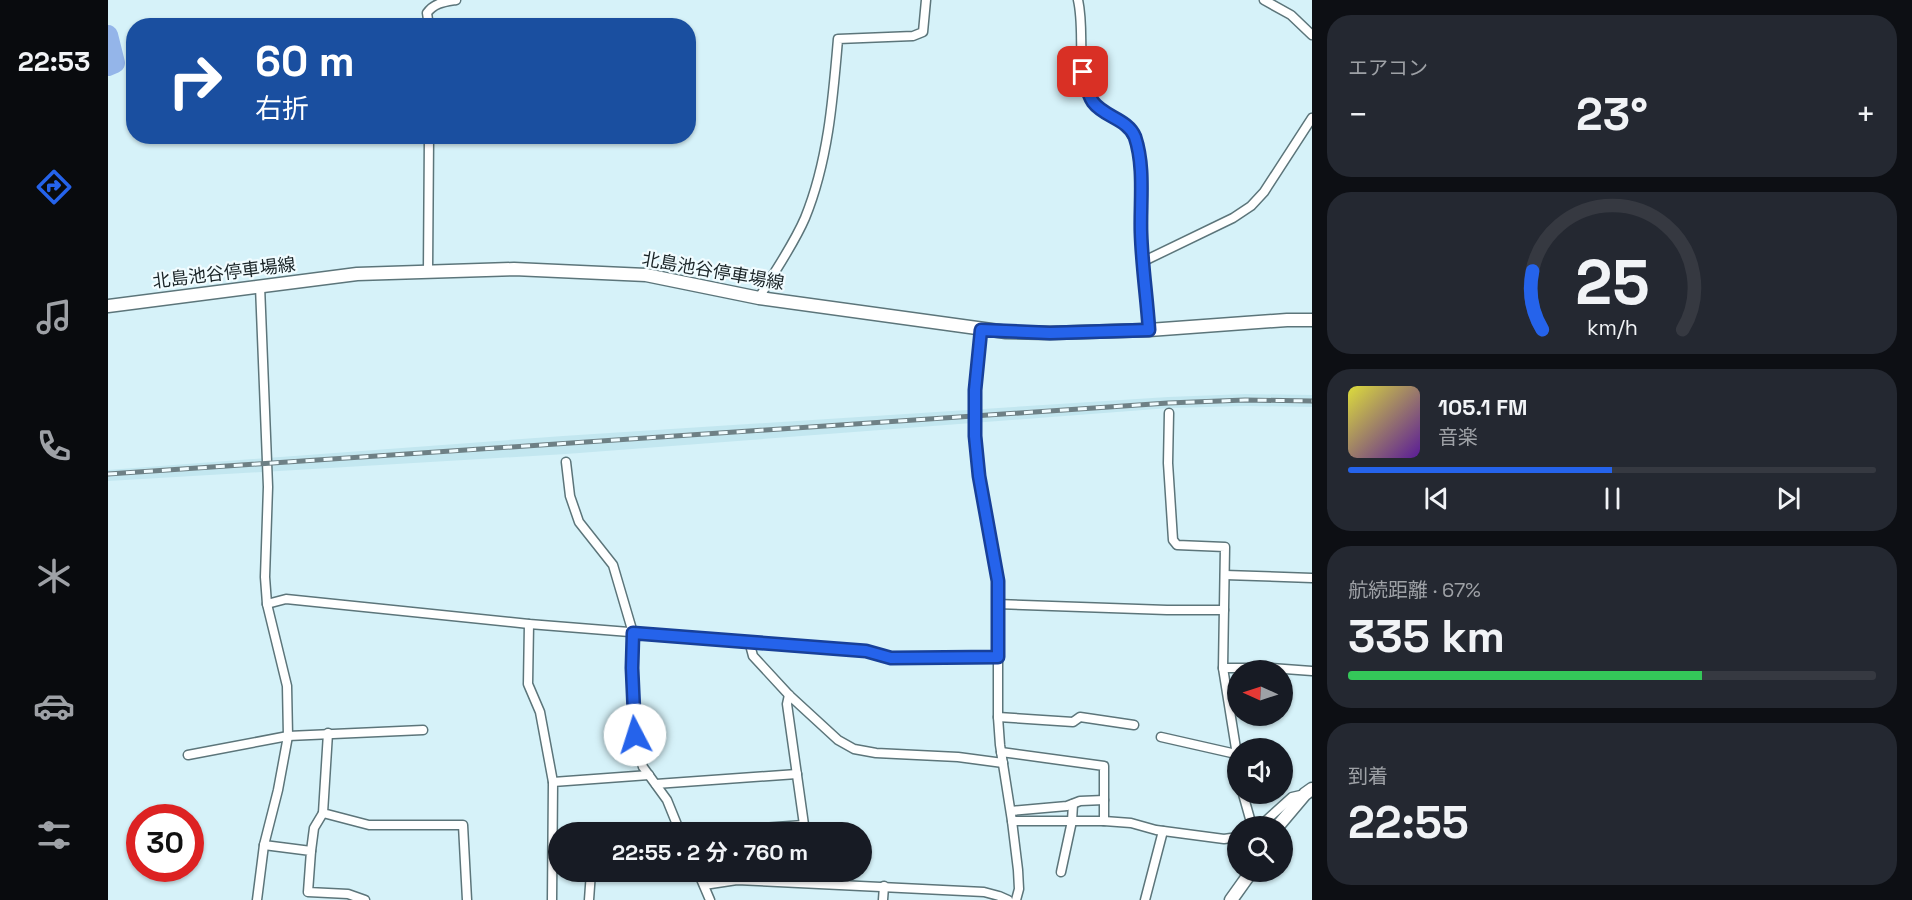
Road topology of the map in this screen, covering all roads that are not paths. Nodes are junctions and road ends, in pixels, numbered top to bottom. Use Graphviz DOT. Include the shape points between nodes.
graph roads {
  1 [pos="456,0"];
  2 [pos="926,0"];
  3 [pos="1078,0"];
  4 [pos="1264,0"];
  5 [pos="428,18"];
  6 [pos="1312,34"];
  7 [pos="1312,118"];
  8 [pos="429,144"];
  9 [pos="1142,262"];
  10 [pos="428,271"];
  11 [pos="260,286"];
  12 [pos="759,298"];
  13 [pos="108,306"];
  14 [pos="1312,320"];
  15 [pos="981,330"];
  16 [pos="1149,330"];
  17 [pos="1168,413"];
  18 [pos="566,462"];
  19 [pos="1225,574"];
  20 [pos="1312,578"];
  21 [pos="267,604"];
  22 [pos="997,604"];
  23 [pos="1224,610"];
  24 [pos="529,624"];
  25 [pos="633,633"];
  26 [pos="749,641"];
  27 [pos="998,657"];
  28 [pos="1223,668"];
  29 [pos="1312,671"];
  30 [pos="789,695"];
  31 [pos="998,717"];
  32 [pos="1134,725"];
  33 [pos="423,730"];
  34 [pos="328,733"];
  35 [pos="288,736"];
  36 [pos="1161,737"];
  37 [pos="1234,738"];
  38 [pos="1001,752"];
  39 [pos="188,754"];
  40 [pos="1227,754"];
  41 [pos="1003,762"];
  42 [pos="797,774"];
  43 [pos="649,775"];
  44 [pos="553,782"];
  45 [pos="656,784"];
  46 [pos="1308,792"];
  47 [pos="1104,800"];
  48 [pos="1073,804"];
  49 [pos="1011,811"];
  50 [pos="323,813"];
  51 [pos="1271,816"];
  52 [pos="1287,816"];
  53 [pos="1012,821"];
  54 [pos="1072,821"];
  55 [pos="1104,821"];
  56 [pos="554,822"];
  57 [pos="676,822"];
  58 [pos="803,822"];
  59 [pos="1162,831"];
  60 [pos="1227,839"];
  61 [pos="264,845"];
  62 [pos="311,851"];
  63 [pos="1061,872"];
  64 [pos="553,882"];
  65 [pos="590,882"];
  66 [pos="703,882"];
  67 [pos="1244,882"];
  68 [pos="811,883"];
  69 [pos="704,885"];
  70 [pos="884,886"];
  71 [pos="958,896"];
  72 [pos="258,900"];
  73 [pos="365,900"];
  74 [pos="467,900"];
  75 [pos="552,900"];
  76 [pos="589,900"];
  77 [pos="710,900"];
  78 [pos="883,900"];
  79 [pos="1008,900"];
  80 [pos="1016,900"];
  81 [pos="1145,900"];
  82 [pos="1231,900"];
  1 -- 5 [label="street" via="431,7"];
  2 -- 12 [label="street" via="924,32 913,36 838,39 827,140 815,184 804,219"];
  3 -- 9 [label="street" via="1088,93 1095,104 1126,125 1134,135 1138,151"];
  4 -- 6 [label="street" via="1291,15"];
  7 -- 9 [label="street" via="1251,206"];
  8 -- 10 [label="street"];
  9 -- 16 [label="street"];
  10 -- 11 [label="main road, 北島池谷停車場線" via="357,274"];
  10 -- 12 [label="main road, 北島池谷停車場線" via="514,269 646,275"];
  11 -- 13 [label="main road, 北島池谷停車場線"];
  11 -- 21 [label="street" via="268,487"];
  12 -- 15 [label="main road, 北島池谷停車場線"];
  14 -- 16 [label="main road, 北島池谷停車場線"];
  15 -- 16 [label="main road, 北島池谷停車場線"];
  15 -- 22 [label="street" via="975,436 998,581"];
  17 -- 19 [label="street" via="1173,540 1177,545 1225,547"];
  18 -- 25 [label="street" via="570,496 579,522 613,565"];
  19 -- 20 [label="street"];
  19 -- 23 [label="street"];
  21 -- 24 [label="street" via="286,599"];
  21 -- 35 [label="street" via="287,686"];
  22 -- 23 [label="street"];
  22 -- 27 [label="street"];
  23 -- 28 [label="street"];
  24 -- 25 [label="street"];
  24 -- 44 [label="street" via="528,684 540,712"];
  25 -- 26 [label="street"];
  25 -- 43 [label="street" via="633,723 643,767"];
  26 -- 27 [label="street" via="866,651 891,658"];
  26 -- 30 [label="street" via="753,656"];
  27 -- 31 [label="street"];
  28 -- 29 [label="street"];
  28 -- 37 [label="street"];
  30 -- 41 [label="street" via="838,740 854,749"];
  30 -- 42 [label="street"];
  31 -- 32 [label="street" via="1073,722 1080,717"];
  31 -- 38 [label="street"];
  33 -- 34 [label="street"];
  34 -- 35 [label="street"];
  34 -- 50 [label="street"];
  35 -- 39 [label="street"];
  35 -- 61 [label="street"];
  36 -- 40 [label="street"];
  38 -- 41 [label="street"];
  38 -- 47 [label="street" via="1104,766"];
  41 -- 49 [label="street"];
  42 -- 45 [label="street"];
  42 -- 58 [label="street"];
  43 -- 44 [label="street"];
  43 -- 45 [label="street"];
  44 -- 56 [label="street"];
  45 -- 57 [label="street"];
  46 -- 51 [label="street" via="1292,797"];
  46 -- 52 [label="main road"];
  47 -- 48 [label="street"];
  47 -- 55 [label="street"];
  48 -- 49 [label="street"];
  48 -- 54 [label="street"];
  49 -- 53 [label="street"];
  50 -- 62 [label="street" via="314,828"];
  50 -- 74 [label="street" via="369,825 464,825"];
  53 -- 54 [label="street"];
  53 -- 80 [label="street" via="1019,889"];
  54 -- 55 [label="street"];
  54 -- 63 [label="street"];
  55 -- 59 [label="street"];
  59 -- 60 [label="street"];
  59 -- 81 [label="street"];
  61 -- 62 [label="street"];
  61 -- 72 [label="street"];
  62 -- 73 [label="street" via="308,892 348,894"];
  64 -- 75 [label="street"];
  65 -- 76 [label="street"];
  66 -- 69 [label="street"];
  67 -- 82 [label="main road"];
  68 -- 69 [label="street" via="737,880"];
  68 -- 70 [label="street"];
  69 -- 77 [label="street"];
  70 -- 71 [label="street"];
  70 -- 78 [label="street"];
  71 -- 79 [label="street" via="984,892"];
}
